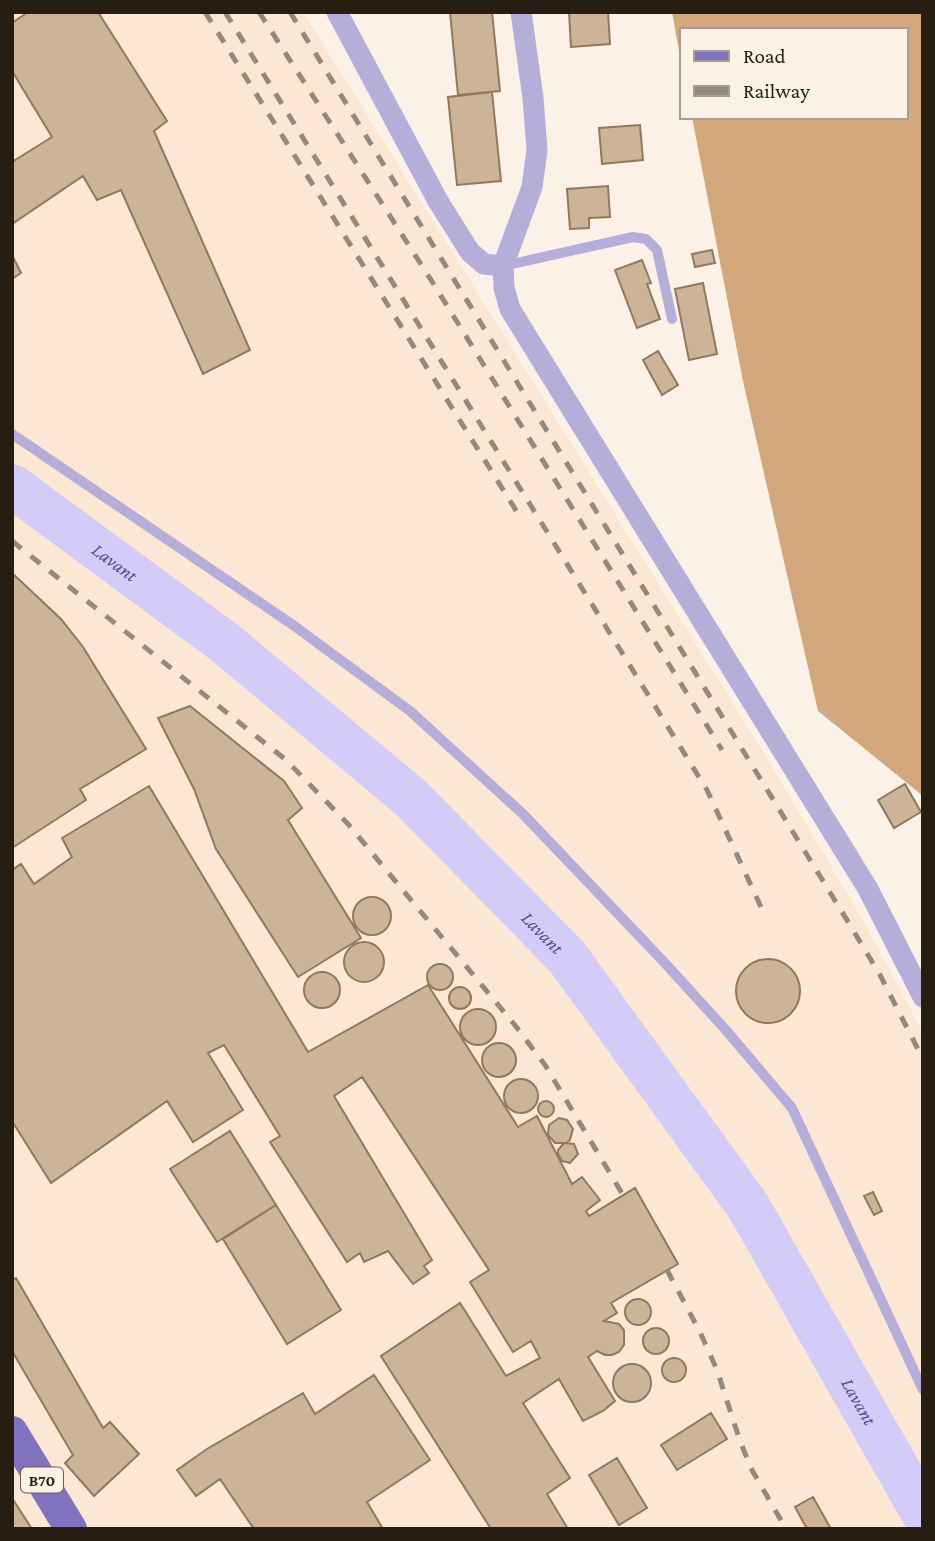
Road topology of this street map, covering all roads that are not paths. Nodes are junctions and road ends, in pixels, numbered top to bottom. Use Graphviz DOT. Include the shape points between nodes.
graph roads {
  1 [pos="337,12"];
  2 [pos="521,12"];
  3 [pos="503,266"];
  4 [pos="672,319"];
  5 [pos="12,434"];
  6 [pos="923,997"];
  7 [pos="923,1390"];
  8 [pos="12,1432"];
  9 [pos="71,1529"];
  1 -- 3 [label="street" via="438,201 470,251 484,264"];
  2 -- 3 [label="street" via="537,150 532,187"];
  3 -- 4 [label="lane" via="633,237 646,239 657,250"];
  3 -- 6 [label="street" via="510,309 868,888"];
  5 -- 7 [label="lane" via="410,711 523,814 725,1029 792,1108"];
  8 -- 9 [label="main road, B70"];
}
